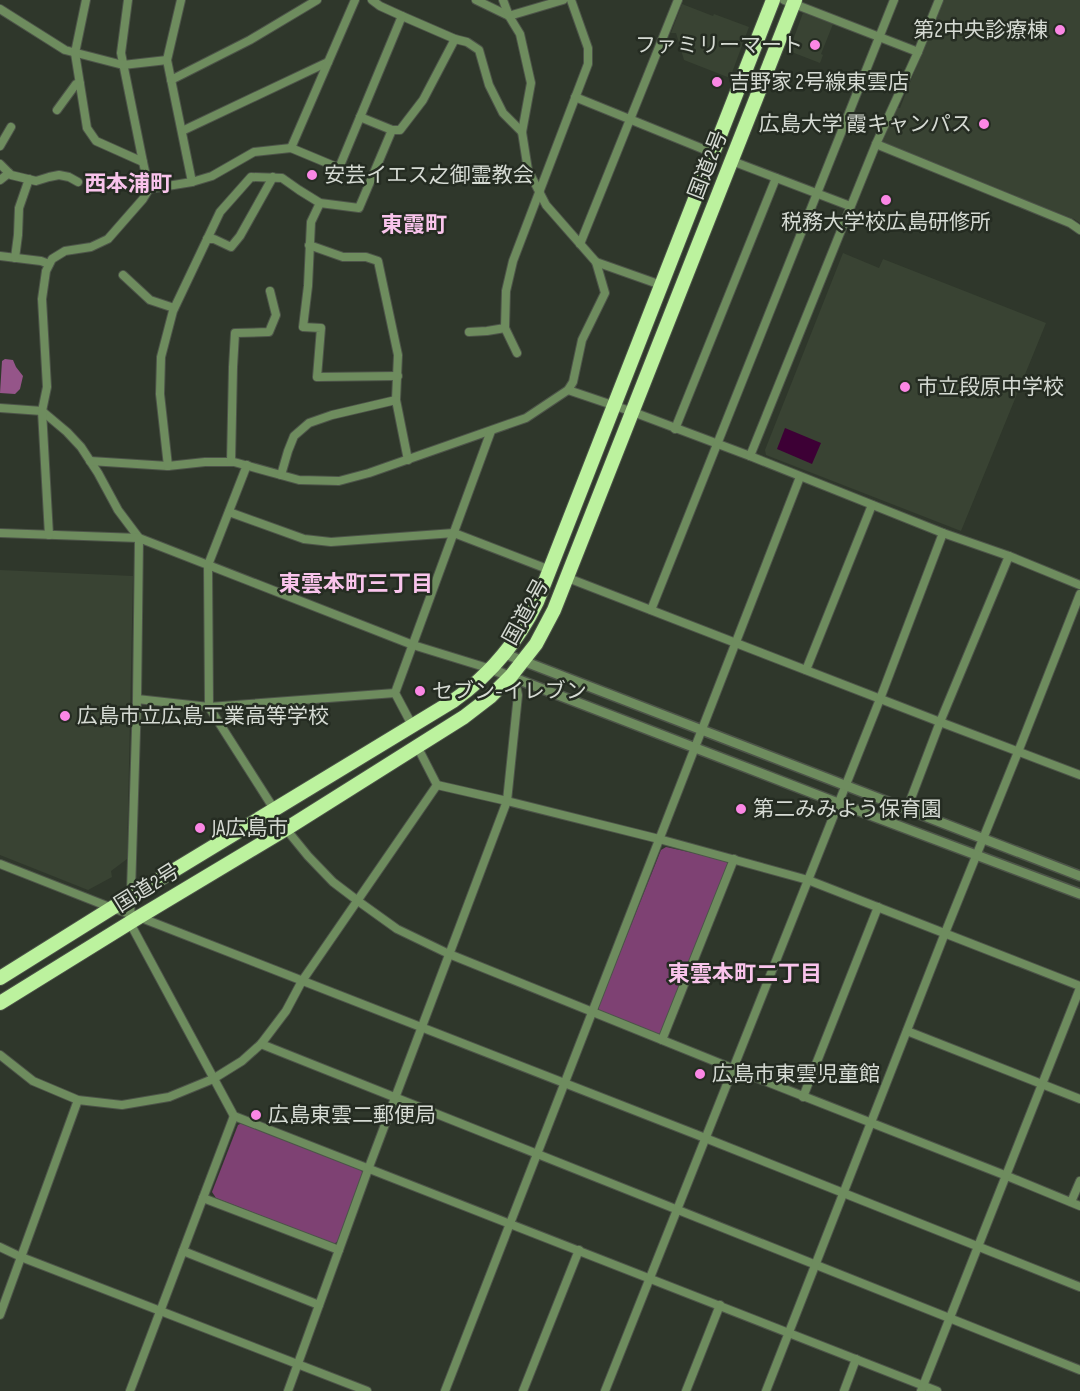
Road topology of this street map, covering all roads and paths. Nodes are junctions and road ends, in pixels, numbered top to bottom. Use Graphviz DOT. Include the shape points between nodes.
graph roads {
  1 [pos="86,0"];
  2 [pos="128,0"];
  3 [pos="180,0"];
  4 [pos="317,0"];
  5 [pos="355,0"];
  6 [pos="372,0"];
  7 [pos="476,0"];
  8 [pos="503,0"];
  9 [pos="563,0"];
  10 [pos="571,0"];
  11 [pos="678,0"];
  12 [pos="773,0"];
  13 [pos="894,0"];
  14 [pos="939,0"];
  15 [pos="791,1"];
  16 [pos="0,9"];
  17 [pos="402,16"];
  18 [pos="509,16"];
  19 [pos="879,37"];
  20 [pos="455,39"];
  21 [pos="918,52"];
  22 [pos="75,53"];
  23 [pos="167,60"];
  24 [pos="328,62"];
  25 [pos="123,65"];
  26 [pos="171,80"];
  27 [pos="80,84"];
  28 [pos="575,97"];
  29 [pos="57,110"];
  30 [pos="360,117"];
  31 [pos="630,120"];
  32 [pos="11,127"];
  33 [pos="392,130"];
  34 [pos="182,131"];
  35 [pos="522,132"];
  36 [pos="876,144"];
  37 [pos="0,146"];
  38 [pos="291,148"];
  39 [pos="713,153"];
  40 [pos="732,161"];
  41 [pos="143,162"];
  42 [pos="0,164"];
  43 [pos="9,173"];
  44 [pos="273,177"];
  45 [pos="776,178"];
  46 [pos="29,179"];
  47 [pos="0,180"];
  48 [pos="78,182"];
  49 [pos="192,182"];
  50 [pos="149,189"];
  51 [pos="539,191"];
  52 [pos="817,194"];
  53 [pos="320,203"];
  54 [pos="850,206"];
  55 [pos="1080,230"];
  56 [pos="207,239"];
  57 [pos="580,244"];
  58 [pos="309,245"];
  59 [pos="0,256"];
  60 [pos="15,258"];
  61 [pos="596,262"];
  62 [pos="49,264"];
  63 [pos="123,275"];
  64 [pos="661,285"];
  65 [pos="270,291"];
  66 [pos="174,308"];
  67 [pos="505,328"];
  68 [pos="469,332"];
  69 [pos="517,353"];
  70 [pos="398,376"];
  71 [pos="568,390"];
  72 [pos="396,400"];
  73 [pos="614,406"];
  74 [pos="0,408"];
  75 [pos="42,411"];
  76 [pos="633,412"];
  77 [pos="675,429"];
  78 [pos="491,431"];
  79 [pos="717,444"];
  80 [pos="750,456"];
  81 [pos="90,460"];
  82 [pos="408,460"];
  83 [pos="231,462"];
  84 [pos="247,465"];
  85 [pos="168,466"];
  86 [pos="281,475"];
  87 [pos="800,477"];
  88 [pos="872,505"];
  89 [pos="229,512"];
  90 [pos="0,533"];
  91 [pos="454,533"];
  92 [pos="943,533"];
  93 [pos="49,535"];
  94 [pos="139,538"];
  95 [pos="1009,556"];
  96 [pos="208,565"];
  97 [pos="550,570"];
  98 [pos="568,578"];
  99 [pos="1080,585"];
  100 [pos="1080,594"];
  101 [pos="651,610"];
  102 [pos="735,643"];
  103 [pos="413,645"];
  104 [pos="505,654"];
  105 [pos="523,662"];
  106 [pos="491,669"];
  107 [pos="806,670"];
  108 [pos="511,676"];
  109 [pos="395,693"];
  110 [pos="137,699"];
  111 [pos="880,699"];
  112 [pos="209,706"];
  113 [pos="940,722"];
  114 [pos="412,725"];
  115 [pos="702,730"];
  116 [pos="417,746"];
  117 [pos="694,747"];
  118 [pos="1018,752"];
  119 [pos="1080,775"];
  120 [pos="437,785"];
  121 [pos="845,785"];
  122 [pos="507,801"];
  123 [pos="838,803"];
  124 [pos="274,809"];
  125 [pos="907,809"];
  126 [pos="286,829"];
  127 [pos="983,838"];
  128 [pos="659,839"];
  129 [pos="976,854"];
  130 [pos="734,859"];
  131 [pos="0,864"];
  132 [pos="1080,876"];
  133 [pos="808,880"];
  134 [pos="1080,894"];
  135 [pos="131,897"];
  136 [pos="358,901"];
  137 [pos="878,907"];
  138 [pos="112,908"];
  139 [pos="133,918"];
  140 [pos="945,933"];
  141 [pos="449,954"];
  142 [pos="0,978"];
  143 [pos="302,981"];
  144 [pos="1080,987"];
  145 [pos="0,1003"];
  146 [pos="593,1013"];
  147 [pos="422,1027"];
  148 [pos="907,1031"];
  149 [pos="662,1040"];
  150 [pos="261,1044"];
  151 [pos="0,1055"];
  152 [pos="734,1069"];
  153 [pos="213,1079"];
  154 [pos="566,1083"];
  155 [pos="1042,1084"];
  156 [pos="395,1097"];
  157 [pos="803,1097"];
  158 [pos="1080,1099"];
  159 [pos="78,1100"];
  160 [pos="234,1116"];
  161 [pos="870,1124"];
  162 [pos="706,1138"];
  163 [pos="538,1154"];
  164 [pos="369,1167"];
  165 [pos="1007,1176"];
  166 [pos="1080,1181"];
  167 [pos="843,1193"];
  168 [pos="203,1198"];
  169 [pos="1071,1202"];
  170 [pos="1080,1206"];
  171 [pos="677,1210"];
  172 [pos="511,1224"];
  173 [pos="979,1246"];
  174 [pos="0,1247"];
  175 [pos="339,1250"];
  176 [pos="579,1250"];
  177 [pos="183,1251"];
  178 [pos="21,1257"];
  179 [pos="815,1264"];
  180 [pos="650,1278"];
  181 [pos="1080,1287"];
  182 [pos="319,1305"];
  183 [pos="720,1305"];
  184 [pos="160,1311"];
  185 [pos="0,1315"];
  186 [pos="950,1317"];
  187 [pos="789,1333"];
  188 [pos="856,1359"];
  189 [pos="298,1364"];
  190 [pos="1080,1370"];
  191 [pos="922,1388"];
  192 [pos="130,1391"];
  193 [pos="288,1391"];
  194 [pos="367,1391"];
  195 [pos="445,1391"];
  196 [pos="523,1391"];
  197 [pos="605,1391"];
  198 [pos="686,1391"];
  199 [pos="766,1391"];
  200 [pos="844,1391"];
  201 [pos="937,1391"];
  1 -- 22 [label="street"];
  2 -- 25 [label="street"];
  3 -- 23 [label="street"];
  4 -- 26 [label="street"];
  5 -- 24 [label="street"];
  6 -- 17 [label="street"];
  7 -- 18 [label="street"];
  8 -- 18 [label="street"];
  9 -- 18 [label="street"];
  10 -- 28 [label="street" via="588,48 588,64"];
  11 -- 31 [label="street"];
  12 -- 39 [label="highway, 国道2号"];
  13 -- 19 [label="street"];
  14 -- 21 [label="street"];
  15 -- 19 [label="street"];
  15 -- 40 [label="highway, 国道2号"];
  16 -- 22 [label="street"];
  17 -- 20 [label="street"];
  17 -- 30 [label="street"];
  18 -- 35 [label="street" via="520,34 531,83"];
  19 -- 21 [label="street"];
  19 -- 52 [label="street"];
  20 -- 33 [label="street" via="423,100 400,130"];
  20 -- 35 [label="street" via="479,50 489,85 503,113"];
  21 -- 36 [label="street"];
  22 -- 25 [label="street"];
  22 -- 27 [label="street"];
  23 -- 25 [label="street"];
  23 -- 26 [label="street"];
  24 -- 34 [label="street"];
  24 -- 38 [label="street"];
  25 -- 41 [label="street"];
  26 -- 34 [label="street"];
  27 -- 29 [label="street"];
  27 -- 41 [label="street" via="87,128 96,141"];
  28 -- 31 [label="street"];
  28 -- 51 [label="street"];
  30 -- 33 [label="street"];
  30 -- 38 [label="street" via="339,168"];
  31 -- 39 [label="street"];
  31 -- 57 [label="street"];
  32 -- 37 [label="street"];
  33 -- 53 [label="street" via="359,208"];
  34 -- 49 [label="street"];
  35 -- 51 [label="street" via="528,170"];
  36 -- 54 [label="street"];
  36 -- 55 [label="street"];
  38 -- 49 [label="street" via="254,152 212,176"];
  39 -- 64 [label="highway, 国道2号"];
  40 -- 45 [label="street"];
  40 -- 76 [label="highway, 国道2号"];
  41 -- 50 [label="street"];
  42 -- 43 [label="street"];
  43 -- 46 [label="street"];
  43 -- 47 [label="street"];
  44 -- 53 [label="street" via="282,177"];
  44 -- 56 [label="street" via="250,177 220,212"];
  44 -- 56 [label="street" via="231,247"];
  45 -- 52 [label="street"];
  45 -- 77 [label="street"];
  46 -- 48 [label="street" via="59,175"];
  46 -- 60 [label="street" via="20,208"];
  49 -- 50 [label="street"];
  50 -- 62 [label="street" via="108,239 65,252"];
  51 -- 57 [label="street" via="546,205"];
  51 -- 67 [label="street" via="513,261 506,291"];
  52 -- 54 [label="street"];
  52 -- 79 [label="street"];
  53 -- 58 [label="street" via="311,222"];
  54 -- 80 [label="street"];
  56 -- 66 [label="street"];
  57 -- 61 [label="street"];
  58 -- 70 [label="street" via="344,257 378,261 398,355"];
  58 -- 70 [label="street" via="303,327 321,328 317,377"];
  59 -- 60 [label="street"];
  60 -- 62 [label="street"];
  61 -- 64 [label="street"];
  61 -- 71 [label="street" via="605,293 582,340"];
  62 -- 75 [label="street" via="42,299 46,387"];
  63 -- 66 [label="street" via="150,300"];
  64 -- 73 [label="highway, 国道2号"];
  65 -- 83 [label="street" via="276,315 269,332 235,333"];
  66 -- 85 [label="street" via="161,357 160,394"];
  67 -- 68 [label="street"];
  67 -- 69 [label="street"];
  70 -- 72 [label="street"];
  71 -- 73 [label="street"];
  71 -- 78 [label="street" via="526,418"];
  72 -- 82 [label="street"];
  72 -- 86 [label="street" via="309,423 294,436"];
  73 -- 76 [label="street"];
  73 -- 97 [label="highway, 国道2号"];
  74 -- 75 [label="street"];
  75 -- 81 [label="street" via="67,432"];
  75 -- 93 [label="street"];
  76 -- 77 [label="street"];
  76 -- 98 [label="highway, 国道2号"];
  77 -- 79 [label="street"];
  78 -- 82 [label="street"];
  78 -- 91 [label="street"];
  79 -- 80 [label="street"];
  79 -- 101 [label="street"];
  80 -- 87 [label="street"];
  81 -- 85 [label="street"];
  81 -- 94 [label="street"];
  82 -- 86 [label="street" via="339,481 299,480"];
  83 -- 84 [label="street"];
  83 -- 85 [label="street"];
  84 -- 86 [label="street"];
  84 -- 89 [label="street"];
  87 -- 88 [label="street"];
  87 -- 102 [label="street"];
  88 -- 92 [label="street"];
  88 -- 107 [label="street"];
  89 -- 91 [label="street" via="304,538 331,542"];
  89 -- 96 [label="street"];
  90 -- 93 [label="street"];
  91 -- 97 [label="street"];
  91 -- 103 [label="street"];
  92 -- 95 [label="street"];
  92 -- 111 [label="street"];
  93 -- 94 [label="street"];
  94 -- 96 [label="street"];
  94 -- 110 [label="street"];
  95 -- 99 [label="street"];
  95 -- 113 [label="street"];
  96 -- 103 [label="street"];
  96 -- 112 [label="street"];
  97 -- 104 [label="highway, 国道2号" via="532,613"];
  98 -- 101 [label="street"];
  98 -- 105 [label="highway, 国道2号" via="549,622"];
  100 -- 118 [label="street"];
  101 -- 102 [label="street"];
  102 -- 107 [label="street"];
  102 -- 115 [label="street"];
  103 -- 106 [label="street"];
  103 -- 109 [label="street"];
  104 -- 105 [label="street"];
  104 -- 106 [label="highway, 国道2号"];
  105 -- 108 [label="highway, 国道2号"];
  105 -- 115 [label="street"];
  106 -- 108 [label="street"];
  106 -- 114 [label="highway, 国道2号" via="453,701"];
  107 -- 111 [label="street"];
  108 -- 116 [label="highway, 国道2号" via="474,710"];
  108 -- 117 [label="street"];
  108 -- 122 [label="street" via="518,695"];
  109 -- 112 [label="street"];
  109 -- 114 [label="street"];
  110 -- 112 [label="street"];
  110 -- 135 [label="street"];
  111 -- 113 [label="street"];
  111 -- 121 [label="street"];
  112 -- 124 [label="street"];
  113 -- 118 [label="street"];
  113 -- 125 [label="street"];
  114 -- 124 [label="highway, 国道2号"];
  115 -- 117 [label="street"];
  115 -- 121 [label="street"];
  116 -- 120 [label="street"];
  116 -- 126 [label="highway, 国道2号"];
  117 -- 123 [label="street"];
  117 -- 128 [label="street"];
  118 -- 119 [label="street"];
  118 -- 127 [label="street"];
  120 -- 122 [label="street"];
  120 -- 136 [label="street"];
  121 -- 123 [label="street"];
  121 -- 125 [label="street"];
  122 -- 128 [label="street"];
  122 -- 141 [label="street"];
  123 -- 129 [label="street"];
  123 -- 133 [label="street"];
  124 -- 135 [label="highway, 国道2号"];
  125 -- 127 [label="street"];
  126 -- 136 [label="street" via="333,882"];
  126 -- 139 [label="highway, 国道2号"];
  127 -- 129 [label="street"];
  127 -- 132 [label="street"];
  128 -- 130 [label="street"];
  128 -- 146 [label="street"];
  129 -- 134 [label="street"];
  129 -- 140 [label="street"];
  130 -- 133 [label="street"];
  130 -- 149 [label="street"];
  131 -- 138 [label="street"];
  133 -- 137 [label="street"];
  133 -- 152 [label="street"];
  135 -- 138 [label="highway, 国道2号"];
  135 -- 139 [label="street"];
  136 -- 141 [label="street" via="397,929"];
  136 -- 143 [label="street"];
  137 -- 140 [label="street"];
  137 -- 157 [label="street"];
  138 -- 139 [label="street"];
  138 -- 142 [label="highway, 国道2号"];
  139 -- 143 [label="street"];
  139 -- 145 [label="highway, 国道2号"];
  139 -- 153 [label="street"];
  140 -- 144 [label="street"];
  140 -- 148 [label="street"];
  141 -- 146 [label="street"];
  141 -- 147 [label="street"];
  143 -- 147 [label="street"];
  143 -- 150 [label="street"];
  144 -- 155 [label="street"];
  146 -- 149 [label="street"];
  146 -- 154 [label="street"];
  147 -- 154 [label="street"];
  147 -- 156 [label="street"];
  148 -- 155 [label="street"];
  148 -- 161 [label="street"];
  149 -- 152 [label="street"];
  150 -- 153 [label="street"];
  150 -- 156 [label="street"];
  151 -- 159 [label="street" via="33,1081"];
  152 -- 157 [label="street"];
  152 -- 162 [label="street"];
  153 -- 159 [label="street" via="169,1097 122,1105"];
  153 -- 160 [label="street"];
  154 -- 162 [label="street"];
  154 -- 163 [label="street"];
  155 -- 158 [label="street"];
  155 -- 165 [label="street"];
  156 -- 163 [label="street"];
  156 -- 164 [label="street"];
  157 -- 161 [label="street"];
  159 -- 178 [label="street"];
  160 -- 164 [label="street"];
  160 -- 168 [label="street"];
  161 -- 165 [label="street"];
  161 -- 167 [label="street"];
  162 -- 167 [label="street"];
  162 -- 171 [label="street"];
  163 -- 171 [label="street"];
  163 -- 172 [label="street"];
  164 -- 172 [label="street"];
  164 -- 175 [label="street"];
  165 -- 169 [label="street"];
  165 -- 173 [label="street"];
  166 -- 169 [label="street"];
  167 -- 173 [label="street"];
  167 -- 179 [label="street"];
  168 -- 175 [label="street"];
  168 -- 177 [label="street"];
  169 -- 170 [label="street"];
  171 -- 179 [label="street"];
  171 -- 180 [label="street"];
  172 -- 176 [label="street"];
  172 -- 195 [label="street"];
  173 -- 181 [label="street"];
  173 -- 186 [label="street"];
  174 -- 178 [label="street"];
  175 -- 182 [label="street"];
  176 -- 180 [label="street"];
  176 -- 196 [label="street"];
  177 -- 182 [label="street"];
  177 -- 184 [label="street"];
  178 -- 184 [label="street"];
  178 -- 185 [label="street"];
  179 -- 186 [label="street"];
  179 -- 187 [label="street"];
  180 -- 183 [label="street"];
  180 -- 197 [label="street"];
  182 -- 189 [label="street"];
  183 -- 187 [label="street"];
  183 -- 198 [label="street"];
  184 -- 189 [label="street"];
  184 -- 192 [label="street"];
  186 -- 190 [label="street"];
  186 -- 191 [label="street"];
  187 -- 188 [label="street"];
  187 -- 199 [label="street"];
  188 -- 191 [label="street"];
  188 -- 200 [label="street"];
  189 -- 193 [label="street"];
  189 -- 194 [label="street"];
  191 -- 201 [label="street"];
}
